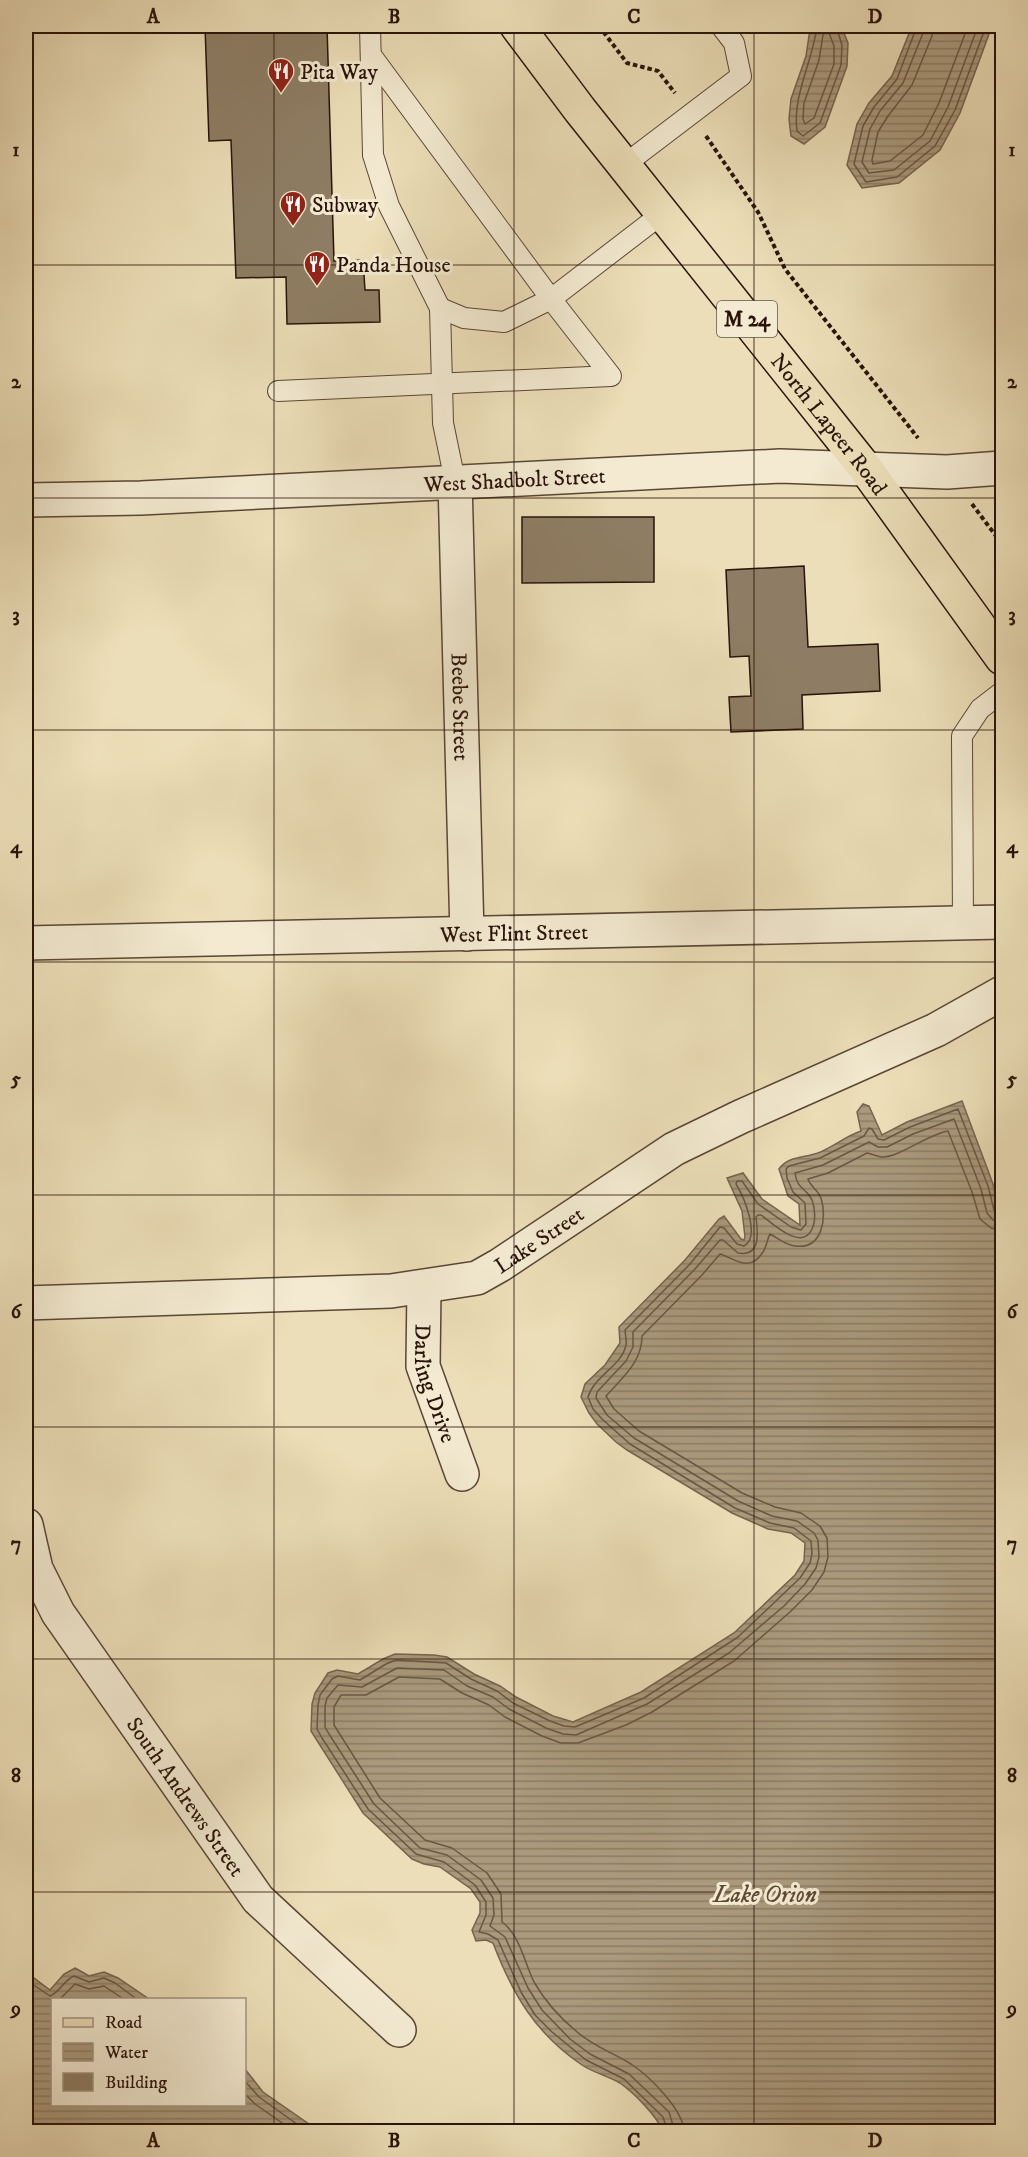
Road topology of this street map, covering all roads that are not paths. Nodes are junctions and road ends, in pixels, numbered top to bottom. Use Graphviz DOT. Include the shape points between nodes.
graph roads {
  1 [pos="370,26"];
  2 [pos="517,26"];
  3 [pos="721,26"];
  4 [pos="370,55"];
  5 [pos="624,165"];
  6 [pos="663,213"];
  7 [pos="551,299"];
  8 [pos="440,308"];
  9 [pos="442,384"];
  10 [pos="278,391"];
  11 [pos="1002,468"];
  12 [pos="866,469"];
  13 [pos="455,481"];
  14 [pos="26,500"];
  15 [pos="1002,658"];
  16 [pos="1002,692"];
  17 [pos="1002,922"];
  18 [pos="963,924"];
  19 [pos="467,934"];
  20 [pos="26,943"];
  21 [pos="1002,993"];
  22 [pos="424,1287"];
  23 [pos="26,1303"];
  24 [pos="462,1474"];
  25 [pos="26,1525"];
  26 [pos="399,2030"];
  1 -- 4 [label="lane"];
  2 -- 5 [label="main road, North Lapeer Road / M 24"];
  3 -- 5 [label="lane" via="734,44 741,76"];
  4 -- 7 [label="lane"];
  4 -- 8 [label="lane" via="373,155 389,206"];
  5 -- 6 [label="main road, North Lapeer Road / M 24"];
  6 -- 7 [label="lane"];
  6 -- 12 [label="main road, North Lapeer Road / M 24"];
  7 -- 8 [label="lane" via="504,322 464,318"];
  7 -- 9 [label="lane" via="611,376"];
  8 -- 9 [label="lane"];
  9 -- 10 [label="lane"];
  9 -- 13 [label="lane" via="443,423"];
  11 -- 12 [label="street, West Shadbolt Street" via="947,472"];
  12 -- 13 [label="street, West Shadbolt Street" via="780,466"];
  12 -- 15 [label="main road, North Lapeer Road / M 24"];
  13 -- 14 [label="street, West Shadbolt Street" via="141,498"];
  13 -- 19 [label="street, Beebe Street"];
  16 -- 18 [label="lane" via="980,710 962,736"];
  17 -- 18 [label="street, West Flint Street"];
  18 -- 19 [label="street, West Flint Street"];
  19 -- 20 [label="street, West Flint Street"];
  21 -- 22 [label="street, Lake Street" via="936,1030 674,1149 477,1278"];
  22 -- 23 [label="street, Lake Street"];
  22 -- 24 [label="street, Darling Drive" via="423,1366"];
  25 -- 26 [label="street, South Andrews Street" via="36,1569 58,1612 258,1899"];
}
